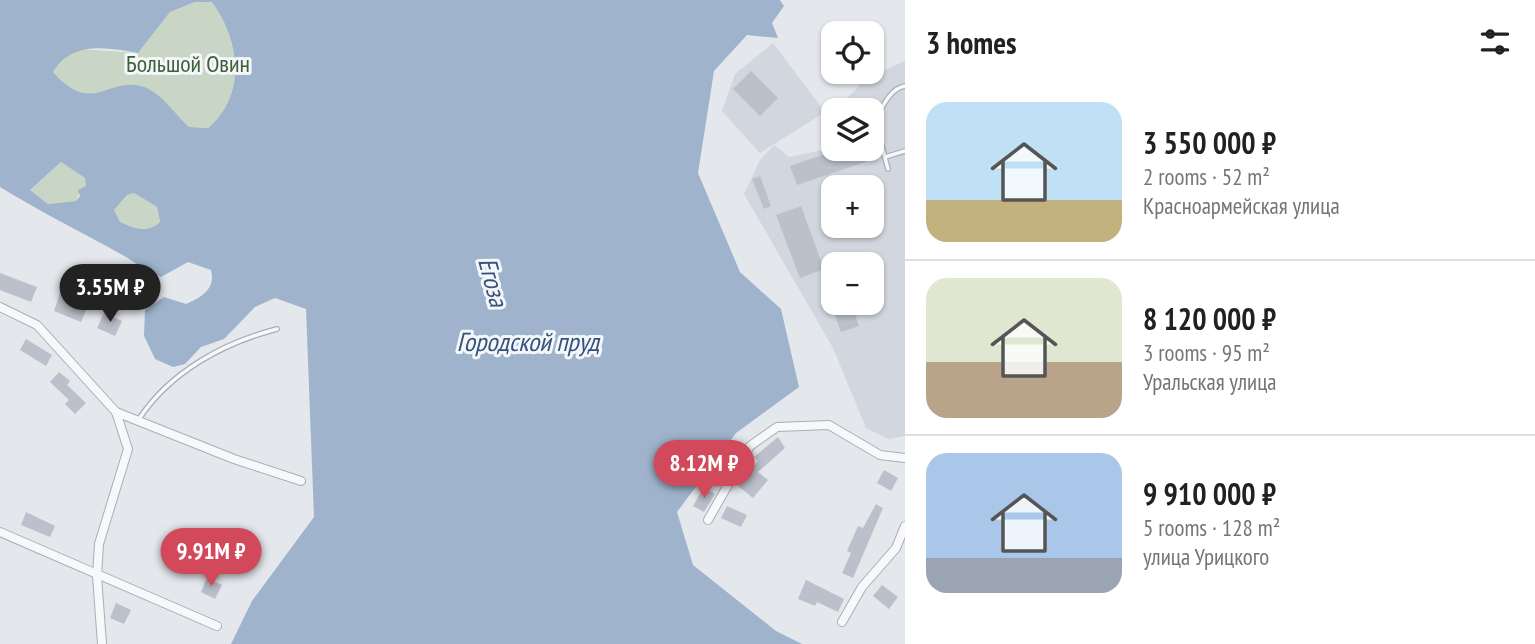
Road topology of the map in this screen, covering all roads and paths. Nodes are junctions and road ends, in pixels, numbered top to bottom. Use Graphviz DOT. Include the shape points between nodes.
graph roads {
  1 [pos="905,86"];
  2 [pos="905,151"];
  3 [pos="885,157"];
  4 [pos="888,169"];
  5 [pos="0,307"];
  6 [pos="277,329"];
  7 [pos="116,412"];
  8 [pos="138,421"];
  9 [pos="905,458"];
  10 [pos="301,481"];
  11 [pos="708,520"];
  12 [pos="905,526"];
  13 [pos="0,533"];
  14 [pos="97,576"];
  15 [pos="842,622"];
  16 [pos="217,626"];
  17 [pos="102,644"];
  1 -- 3 [label="lane" via="884,102 875,121"];
  2 -- 3 [label="lane"];
  3 -- 4 [label="lane"];
  5 -- 7 [label="street" via="37,325"];
  6 -- 8 [label="lane" via="205,358 154,395"];
  7 -- 8 [label="street"];
  7 -- 14 [label="street" via="128,449 99,544"];
  8 -- 10 [label="street"];
  9 -- 11 [label="street" via="880,456 830,425 777,427 750,446"];
  12 -- 15 [label="street" via="896,548 862,587"];
  13 -- 14 [label="street"];
  14 -- 16 [label="street"];
  14 -- 17 [label="street"];
}
